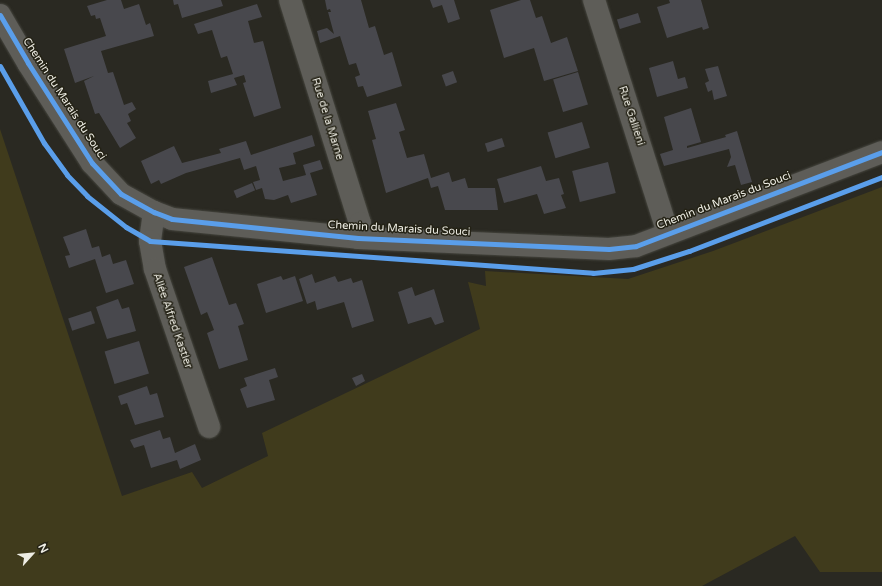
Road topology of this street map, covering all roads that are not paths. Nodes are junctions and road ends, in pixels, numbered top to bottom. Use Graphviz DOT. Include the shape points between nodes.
graph roads {
  1 [pos="290,0"];
  2 [pos="594,0"];
  3 [pos="0,15"];
  4 [pos="882,152"];
  5 [pos="154,212"];
  6 [pos="668,233"];
  7 [pos="358,238"];
  8 [pos="209,427"];
  1 -- 7 [label="street, Rue de la Marne" via="360,223"];
  2 -- 6 [label="street, Rue Gallieni"];
  3 -- 5 [label="street, Chemin du Marais du Souci" via="92,163 122,194"];
  4 -- 6 [label="street, Chemin du Marais du Souci"];
  5 -- 7 [label="street, Chemin du Marais du Souci" via="172,218"];
  5 -- 8 [label="street, Allée Alfred Kastler" via="150,241 155,269"];
  6 -- 7 [label="street, Chemin du Marais du Souci" via="636,246 609,249"];
}
